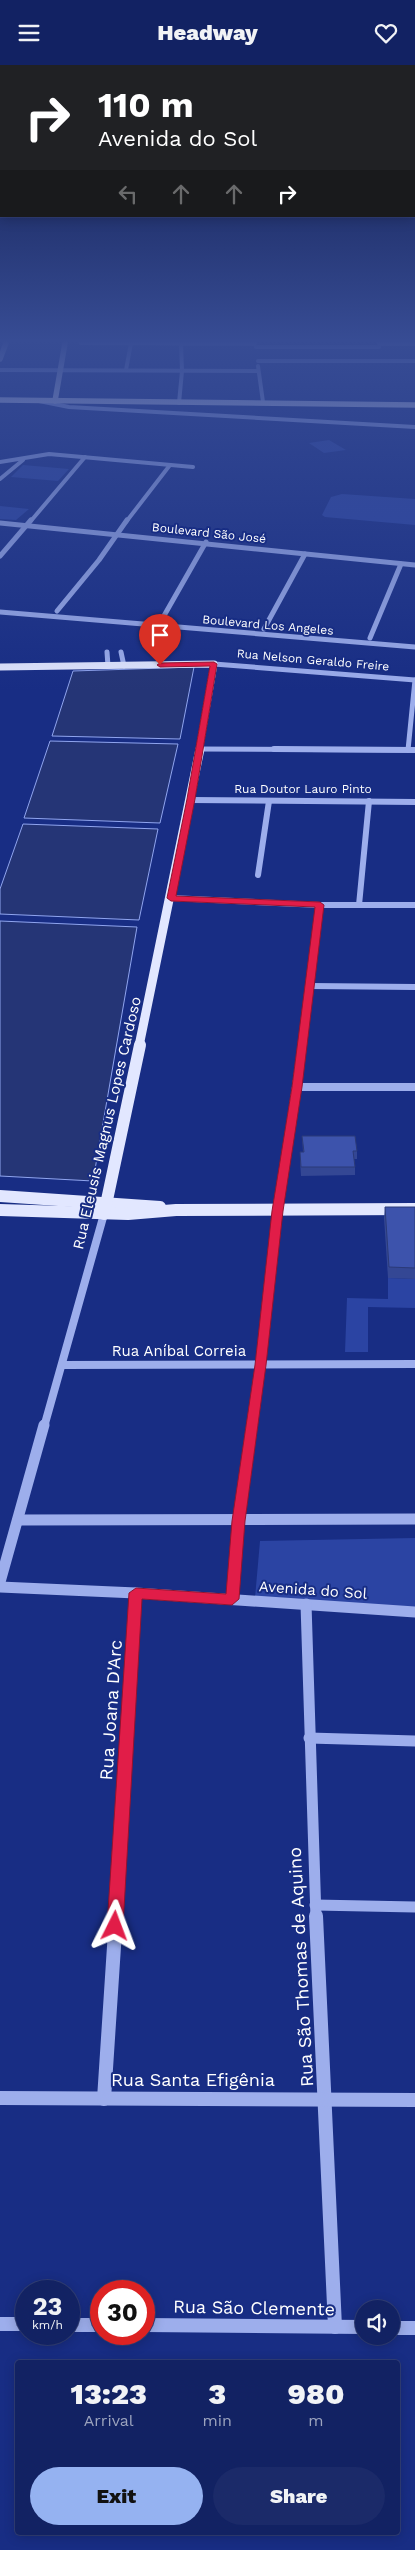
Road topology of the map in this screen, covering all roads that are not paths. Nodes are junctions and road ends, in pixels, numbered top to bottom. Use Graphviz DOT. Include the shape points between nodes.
graph roads {
  1 [pos="21,459"];
  2 [pos="25,459"];
  3 [pos="83,459"];
  4 [pos="106,459"];
  5 [pos="0,463"];
  6 [pos="170,465"];
  7 [pos="15,466"];
  8 [pos="193,467"];
  9 [pos="0,479"];
  10 [pos="0,523"];
  11 [pos="27,525"];
  12 [pos="117,533"];
  13 [pos="206,542"];
  14 [pos="305,553"];
  15 [pos="0,555"];
  16 [pos="401,564"];
  17 [pos="415,565"];
  18 [pos="0,607"];
  19 [pos="57,611"];
  20 [pos="0,612"];
  21 [pos="88,617"];
  22 [pos="130,618"];
  23 [pos="161,621"];
  24 [pos="127,623"];
  25 [pos="264,629"];
  26 [pos="296,635"];
  27 [pos="336,638"];
  28 [pos="370,638"];
  29 [pos="415,642"];
  30 [pos="415,647"];
  31 [pos="107,652"];
  32 [pos="121,652"];
  33 [pos="214,664"];
  34 [pos="124,665"];
  35 [pos="108,666"];
  36 [pos="0,667"];
  37 [pos="415,680"];
  38 [pos="199,749"];
  39 [pos="408,750"];
  40 [pos="415,750"];
  41 [pos="191,799"];
  42 [pos="270,801"];
  43 [pos="369,801"];
  44 [pos="415,802"];
  45 [pos="258,875"];
  46 [pos="171,898"];
  47 [pos="320,905"];
  48 [pos="359,905"];
  49 [pos="415,905"];
  50 [pos="310,985"];
  51 [pos="415,987"];
  52 [pos="297,1087"];
  53 [pos="415,1087"];
  54 [pos="0,1196"];
  55 [pos="107,1202"];
  56 [pos="415,1209"];
  57 [pos="0,1210"];
  58 [pos="176,1210"];
  59 [pos="278,1211"];
  60 [pos="104,1214"];
  61 [pos="415,1364"];
  62 [pos="62,1365"];
  63 [pos="260,1365"];
  64 [pos="415,1519"];
  65 [pos="18,1520"];
  66 [pos="239,1521"];
  67 [pos="0,1582"];
  68 [pos="0,1587"];
  69 [pos="136,1593"];
  70 [pos="232,1599"];
  71 [pos="306,1604"];
  72 [pos="415,1612"];
  73 [pos="309,1738"];
  74 [pos="415,1741"];
  75 [pos="315,1905"];
  76 [pos="415,1907"];
  77 [pos="0,2098"];
  78 [pos="104,2099"];
  79 [pos="325,2099"];
  80 [pos="415,2100"];
  81 [pos="0,2324"];
  82 [pos="15,2324"];
  83 [pos="155,2325"];
  84 [pos="335,2327"];
  85 [pos="355,2327"];
  86 [pos="400,2328"];
  87 [pos="415,2328"];
  1 -- 5 [label="street"];
  2 -- 7 [label="street"];
  3 -- 11 [label="street"];
  4 -- 6 [label="street"];
  5 -- 7 [label="street"];
  6 -- 8 [label="street"];
  6 -- 12 [label="street"];
  7 -- 9 [label="street"];
  10 -- 11 [label="street, Boulevard São José"];
  11 -- 12 [label="street, Boulevard São José"];
  11 -- 15 [label="street"];
  12 -- 13 [label="street, Boulevard São José"];
  12 -- 19 [label="street"];
  13 -- 14 [label="street, Boulevard São José"];
  13 -- 23 [label="street"];
  14 -- 16 [label="street, Boulevard São José"];
  14 -- 25 [label="street"];
  16 -- 17 [label="street, Boulevard São José"];
  16 -- 28 [label="street"];
  18 -- 19 [label="street, Boulevard Los Angeles"];
  19 -- 21 [label="street, Boulevard Los Angeles"];
  20 -- 21 [label="street, Boulevard Los Angeles"];
  21 -- 22 [label="street, Boulevard Los Angeles"];
  21 -- 24 [label="street, Boulevard Los Angeles"];
  22 -- 23 [label="street, Boulevard Los Angeles"];
  22 -- 24 [label="street" via="122,621"];
  23 -- 25 [label="street, Boulevard Los Angeles"];
  24 -- 26 [label="street, Boulevard Los Angeles"];
  25 -- 26 [label="street, Boulevard Los Angeles"];
  26 -- 27 [label="street, Boulevard Los Angeles"];
  27 -- 28 [label="street, Boulevard Los Angeles"];
  27 -- 30 [label="street, Boulevard Los Angeles"];
  28 -- 29 [label="street, Boulevard Los Angeles"];
  31 -- 35 [label="street"];
  32 -- 34 [label="street"];
  33 -- 34 [label="main road, Rua Nelson Geraldo Freire"];
  33 -- 37 [label="street, Rua Nelson Geraldo Freire"];
  33 -- 38 [label="main road, Rua Eleusis Magnus Lopes Cardoso"];
  34 -- 35 [label="main road, Rua Nelson Geraldo Freire"];
  35 -- 36 [label="main road, Rua Nelson Geraldo Freire"];
  37 -- 39 [label="street"];
  38 -- 39 [label="street"];
  38 -- 41 [label="main road, Rua Eleusis Magnus Lopes Cardoso"];
  39 -- 40 [label="street"];
  41 -- 42 [label="street, Rua Doutor Lauro Pinto"];
  41 -- 46 [label="main road, Rua Eleusis Magnus Lopes Cardoso"];
  42 -- 43 [label="street, Rua Doutor Lauro Pinto"];
  42 -- 45 [label="street"];
  43 -- 44 [label="street, Rua Doutor Lauro Pinto"];
  43 -- 48 [label="street"];
  46 -- 47 [label="street"];
  46 -- 55 [label="main road, Rua Eleusis Magnus Lopes Cardoso"];
  47 -- 48 [label="street"];
  47 -- 50 [label="street"];
  48 -- 49 [label="street"];
  50 -- 51 [label="street"];
  50 -- 52 [label="street"];
  52 -- 53 [label="street"];
  52 -- 59 [label="street"];
  54 -- 55 [label="main road"];
  55 -- 58 [label="main road"];
  55 -- 60 [label="main road, Rua Eleusis Magnus Lopes Cardoso"];
  56 -- 59 [label="main road"];
  57 -- 60 [label="main road"];
  58 -- 59 [label="main road"];
  58 -- 60 [label="main road"];
  59 -- 63 [label="street"];
  60 -- 62 [label="street, Rua Eleusis Magnus Lopes Cardoso"];
  61 -- 63 [label="street, Rua Aníbal Correia"];
  62 -- 63 [label="street, Rua Aníbal Correia"];
  62 -- 65 [label="street, Rua Eleusis Magnus Lopes Cardoso"];
  63 -- 66 [label="street"];
  64 -- 66 [label="street"];
  65 -- 66 [label="street"];
  65 -- 67 [label="street, Rua Eleusis Magnus Lopes Cardoso"];
  66 -- 70 [label="street"];
  68 -- 69 [label="street, Avenida do Sol"];
  69 -- 70 [label="street, Avenida do Sol"];
  69 -- 78 [label="street, Rua Joana D'Arc"];
  70 -- 71 [label="street, Avenida do Sol"];
  71 -- 72 [label="street, Avenida do Sol"];
  71 -- 73 [label="street, Rua São Thomas de Aquino"];
  73 -- 74 [label="street"];
  73 -- 75 [label="street, Rua São Thomas de Aquino"];
  75 -- 76 [label="street"];
  75 -- 79 [label="street, Rua São Thomas de Aquino"];
  77 -- 78 [label="street, Rua Santa Efigênia"];
  78 -- 79 [label="street, Rua Santa Efigênia"];
  79 -- 80 [label="street, Rua Santa Efigênia"];
  79 -- 84 [label="street, Rua São Thomas de Aquino"];
  81 -- 82 [label="street"];
  83 -- 84 [label="street, Rua São Clemente"];
  84 -- 85 [label="street, Rua São Clemente"];
  86 -- 87 [label="street"];
}
